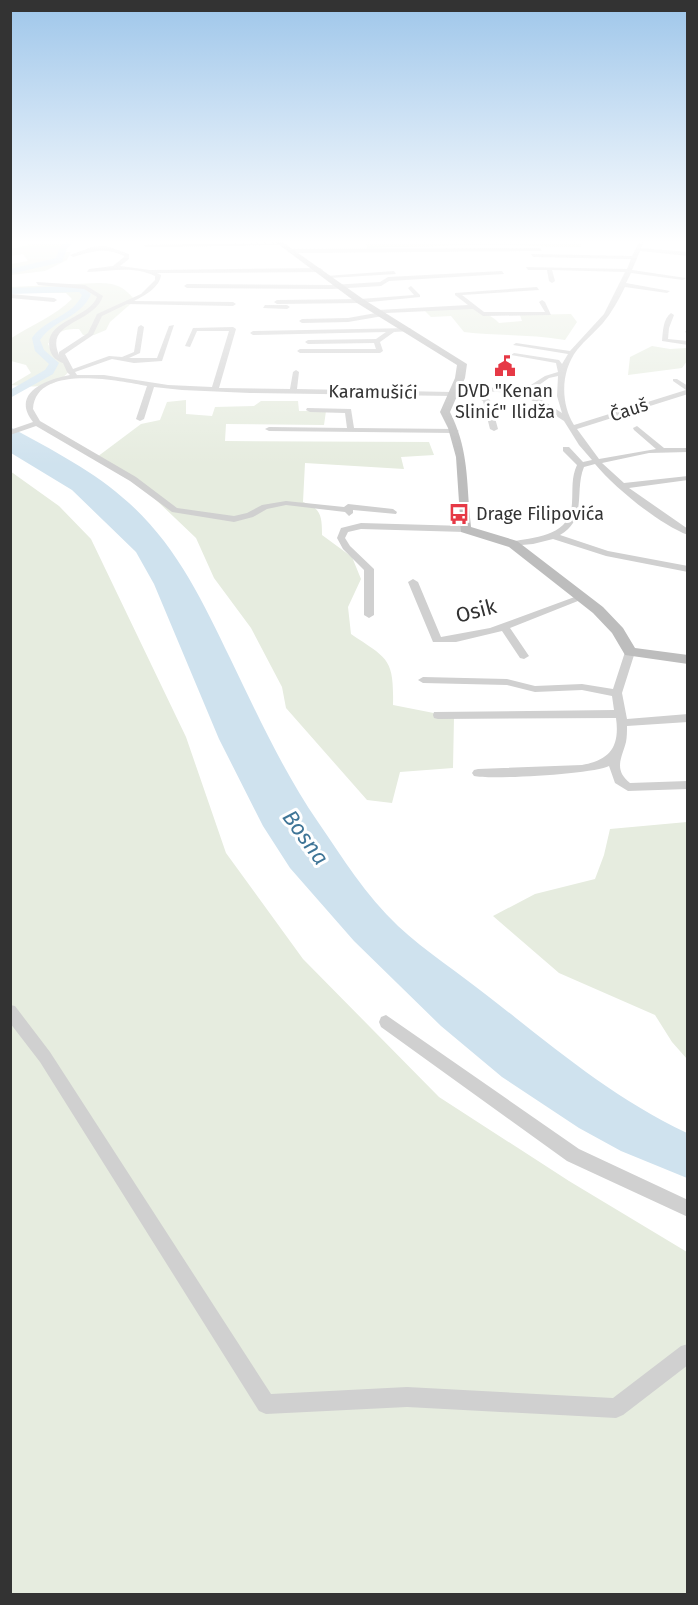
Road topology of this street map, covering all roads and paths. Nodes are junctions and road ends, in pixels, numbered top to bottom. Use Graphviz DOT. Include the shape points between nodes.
graph roads {
  1 [pos="671,315"];
  2 [pos="81,316"];
  3 [pos="99,316"];
  4 [pos="367,316"];
  5 [pos="385,316"];
  6 [pos="605,316"];
  7 [pos="302,321"];
  8 [pos="172,326"];
  9 [pos="141,327"];
  10 [pos="410,330"];
  11 [pos="392,331"];
  12 [pos="253,333"];
  13 [pos="377,341"];
  14 [pos="308,342"];
  15 [pos="687,343"];
  16 [pos="516,345"];
  17 [pos="188,346"];
  18 [pos="300,351"];
  19 [pos="572,353"];
  20 [pos="514,354"];
  21 [pos="124,358"];
  22 [pos="65,363"];
  23 [pos="296,372"];
  24 [pos="562,373"];
  25 [pos="72,374"];
  26 [pos="675,380"];
  27 [pos="151,385"];
  28 [pos="215,389"];
  29 [pos="457,389"];
  30 [pos="293,390"];
  31 [pos="687,391"];
  32 [pos="524,392"];
  33 [pos="310,410"];
  34 [pos="140,419"];
  35 [pos="566,419"];
  36 [pos="37,423"];
  37 [pos="571,428"];
  38 [pos="637,428"];
  39 [pos="269,429"];
  40 [pos="494,429"];
  41 [pos="351,430"];
  42 [pos="454,431"];
  43 [pos="10,433"];
  44 [pos="566,449"];
  45 [pos="661,449"];
  46 [pos="687,450"];
  47 [pos="597,463"];
  48 [pos="581,465"];
  49 [pos="687,478"];
  50 [pos="622,486"];
  51 [pos="347,510"];
  52 [pos="393,512"];
  53 [pos="361,526"];
  54 [pos="465,529"];
  55 [pos="687,533"];
  56 [pos="554,536"];
  57 [pos="513,544"];
  58 [pos="687,568"];
  59 [pos="413,582"];
  60 [pos="583,597"];
  61 [pos="369,615"];
  62 [pos="503,626"];
  63 [pos="630,652"];
  64 [pos="524,656"];
  65 [pos="687,660"];
  66 [pos="423,680"];
  67 [pos="617,693"];
  68 [pos="438,715"];
  69 [pos="687,718"];
  70 [pos="620,719"];
  71 [pos="613,759"];
  72 [pos="478,773"];
  73 [pos="687,785"];
  74 [pos="10,1011"];
  75 [pos="386,1022"];
  76 [pos="687,1209"];
  77 [pos="687,1353"];
  1 -- 15 [label="street" via="665,341"];
  2 -- 22 [label="street" via="56,332 53,339 55,355"];
  3 -- 22 [label="street" via="91,334 62,353"];
  4 -- 7 [label="street"];
  5 -- 10 [label="main road"];
  6 -- 19 [label="street"];
  8 -- 21 [label="street, Karamušići" via="162,359"];
  9 -- 21 [label="street" via="137,352"];
  10 -- 11 [label="street"];
  10 -- 29 [label="main road" via="459,360 463,368"];
  11 -- 12 [label="street"];
  11 -- 13 [label="street"];
  13 -- 14 [label="street"];
  13 -- 18 [label="street" via="380,351"];
  16 -- 19 [label="street"];
  17 -- 28 [label="street" via="195,329 233,329"];
  19 -- 24 [label="street"];
  20 -- 24 [label="street" via="559,362"];
  21 -- 25 [label="street, Karamušići" via="108,357"];
  22 -- 25 [label="street"];
  23 -- 30 [label="street"];
  24 -- 32 [label="street" via="547,377"];
  24 -- 35 [label="street"];
  25 -- 27 [label="street, Karamušići"];
  25 -- 36 [label="street, Karamušići" via="47,383 31,397 29,411"];
  26 -- 31 [label="street, Čauš"];
  27 -- 28 [label="street, Karamušići"];
  27 -- 34 [label="street"];
  28 -- 30 [label="street, Karamušići"];
  29 -- 30 [label="street, Karamušići"];
  29 -- 32 [label="street"];
  29 -- 40 [label="street" via="486,400"];
  29 -- 42 [label="main road" via="445,412"];
  31 -- 37 [label="street, Čauš"];
  32 -- 35 [label="street"];
  33 -- 41 [label="street" via="348,411"];
  35 -- 37 [label="street"];
  36 -- 43 [label="street"];
  36 -- 51 [label="street" via="133,479 175,510 234,519 286,503"];
  37 -- 47 [label="street"];
  38 -- 45 [label="street"];
  39 -- 41 [label="street"];
  41 -- 42 [label="street"];
  42 -- 54 [label="main road" via="464,474 461,503"];
  44 -- 48 [label="street"];
  45 -- 46 [label="street"];
  45 -- 47 [label="street"];
  47 -- 48 [label="street"];
  47 -- 50 [label="street"];
  48 -- 56 [label="street" via="575,481 573,518"];
  49 -- 50 [label="street"];
  50 -- 55 [label="street"];
  51 -- 52 [label="street" via="348,507"];
  51 -- 53 [label="street"];
  53 -- 54 [label="street"];
  53 -- 61 [label="street" via="346,528 341,538 369,569"];
  54 -- 57 [label="main road"];
  56 -- 57 [label="street"];
  56 -- 58 [label="street" via="606,554"];
  57 -- 60 [label="main road"];
  59 -- 62 [label="street, Osik" via="437,640"];
  60 -- 62 [label="street, Osik"];
  60 -- 63 [label="main road" via="609,620"];
  62 -- 64 [label="street"];
  63 -- 65 [label="main road"];
  63 -- 67 [label="street"];
  66 -- 67 [label="street" via="507,682 535,689 582,687"];
  67 -- 70 [label="street"];
  68 -- 70 [label="street"];
  69 -- 70 [label="street"];
  70 -- 71 [label="street" via="620,742"];
  71 -- 72 [label="street" via="582,769"];
  71 -- 73 [label="street" via="619,780 628,787"];
  74 -- 77 [label="street" via="45,1057 266,1404 407,1397 616,1408"];
  75 -- 76 [label="street" via="573,1155"];
}
